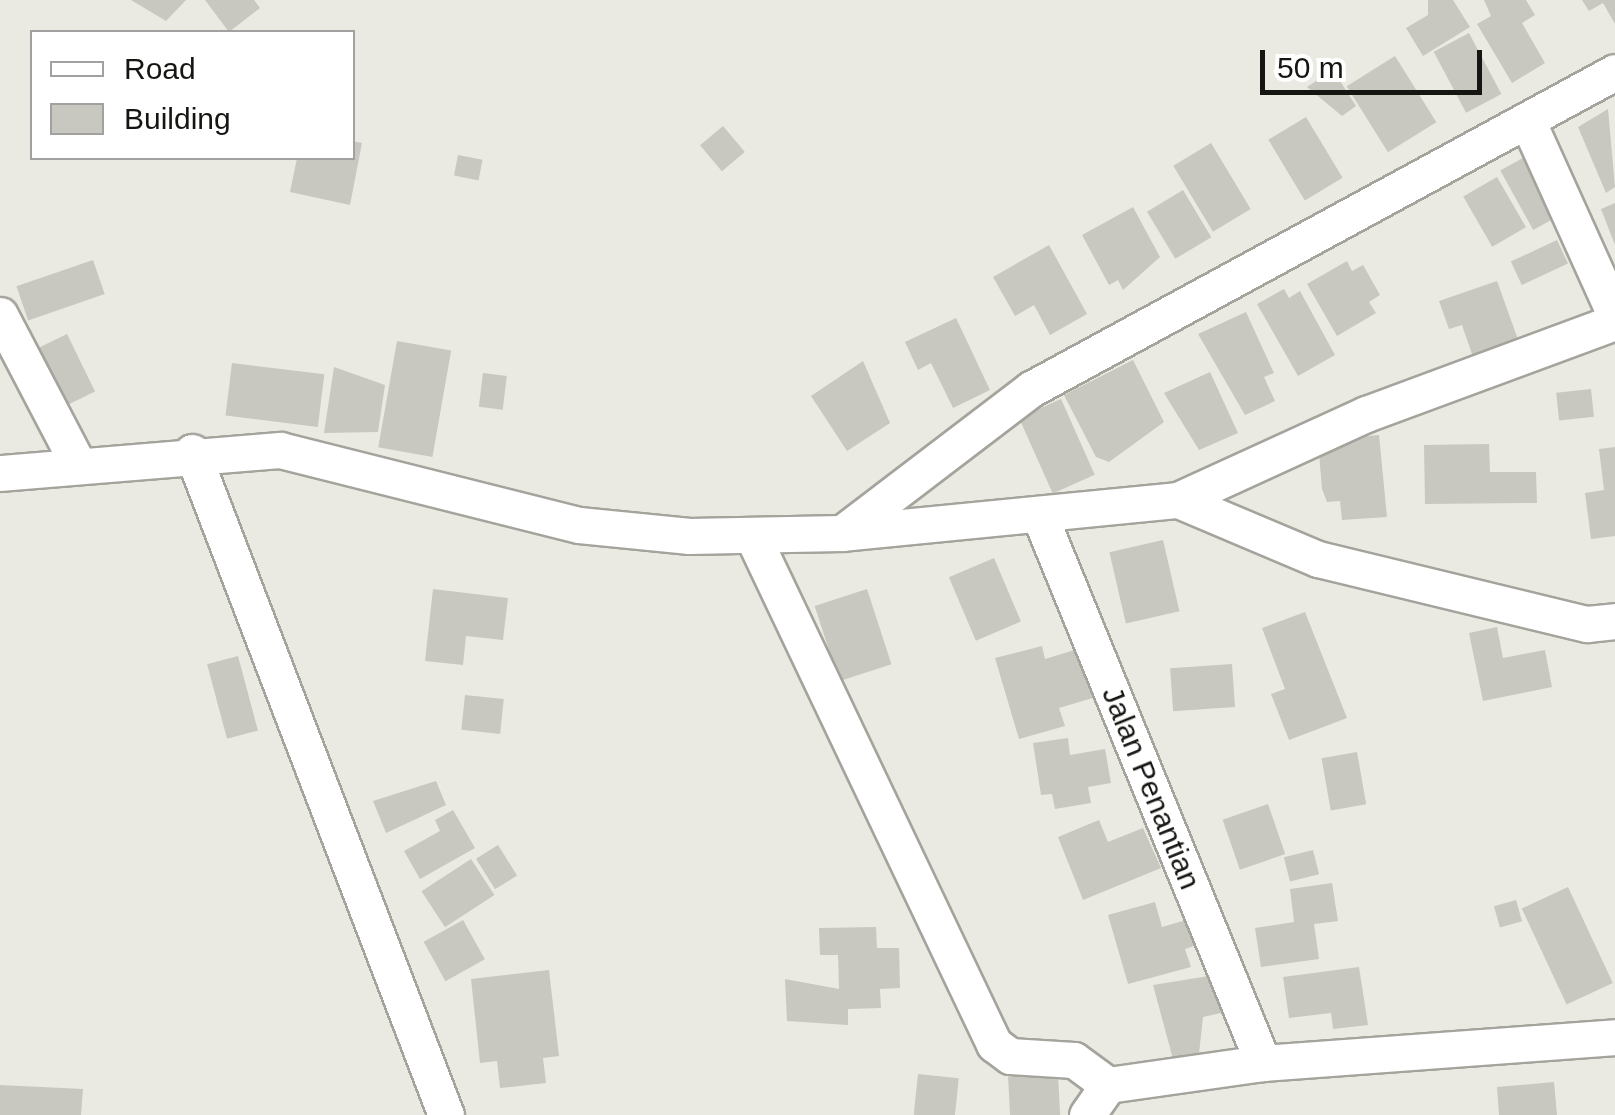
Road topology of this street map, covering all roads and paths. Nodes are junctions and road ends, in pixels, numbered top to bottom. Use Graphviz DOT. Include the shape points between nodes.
graph roads {
  1 [pos="1615,72"];
  2 [pos="1527,120"];
  3 [pos="0,315"];
  4 [pos="1615,319"];
  5 [pos="192,452"];
  6 [pos="77,462"];
  7 [pos="0,473"];
  8 [pos="1178,500"];
  9 [pos="1039,514"];
  10 [pos="842,534"];
  11 [pos="752,535"];
  12 [pos="1615,621"];
  13 [pos="1615,1036"];
  14 [pos="1263,1063"];
  15 [pos="1108,1085"];
  16 [pos="446,1115"];
  17 [pos="1087,1115"];
  1 -- 2 [label="street"];
  2 -- 4 [label="street"];
  2 -- 10 [label="street" via="1032,388"];
  3 -- 6 [label="street"];
  4 -- 8 [label="street" via="1366,414"];
  5 -- 6 [label="street"];
  5 -- 11 [label="street" via="280,450 578,525"];
  5 -- 16 [label="street"];
  6 -- 7 [label="street"];
  8 -- 9 [label="street"];
  8 -- 12 [label="street" via="1318,559 1587,624"];
  9 -- 10 [label="street"];
  9 -- 14 [label="street, Jalan Penantian"];
  10 -- 11 [label="street"];
  11 -- 15 [label="street" via="994,1044 1010,1056 1074,1060"];
  13 -- 14 [label="street"];
  14 -- 15 [label="street"];
  15 -- 17 [label="street"];
}
